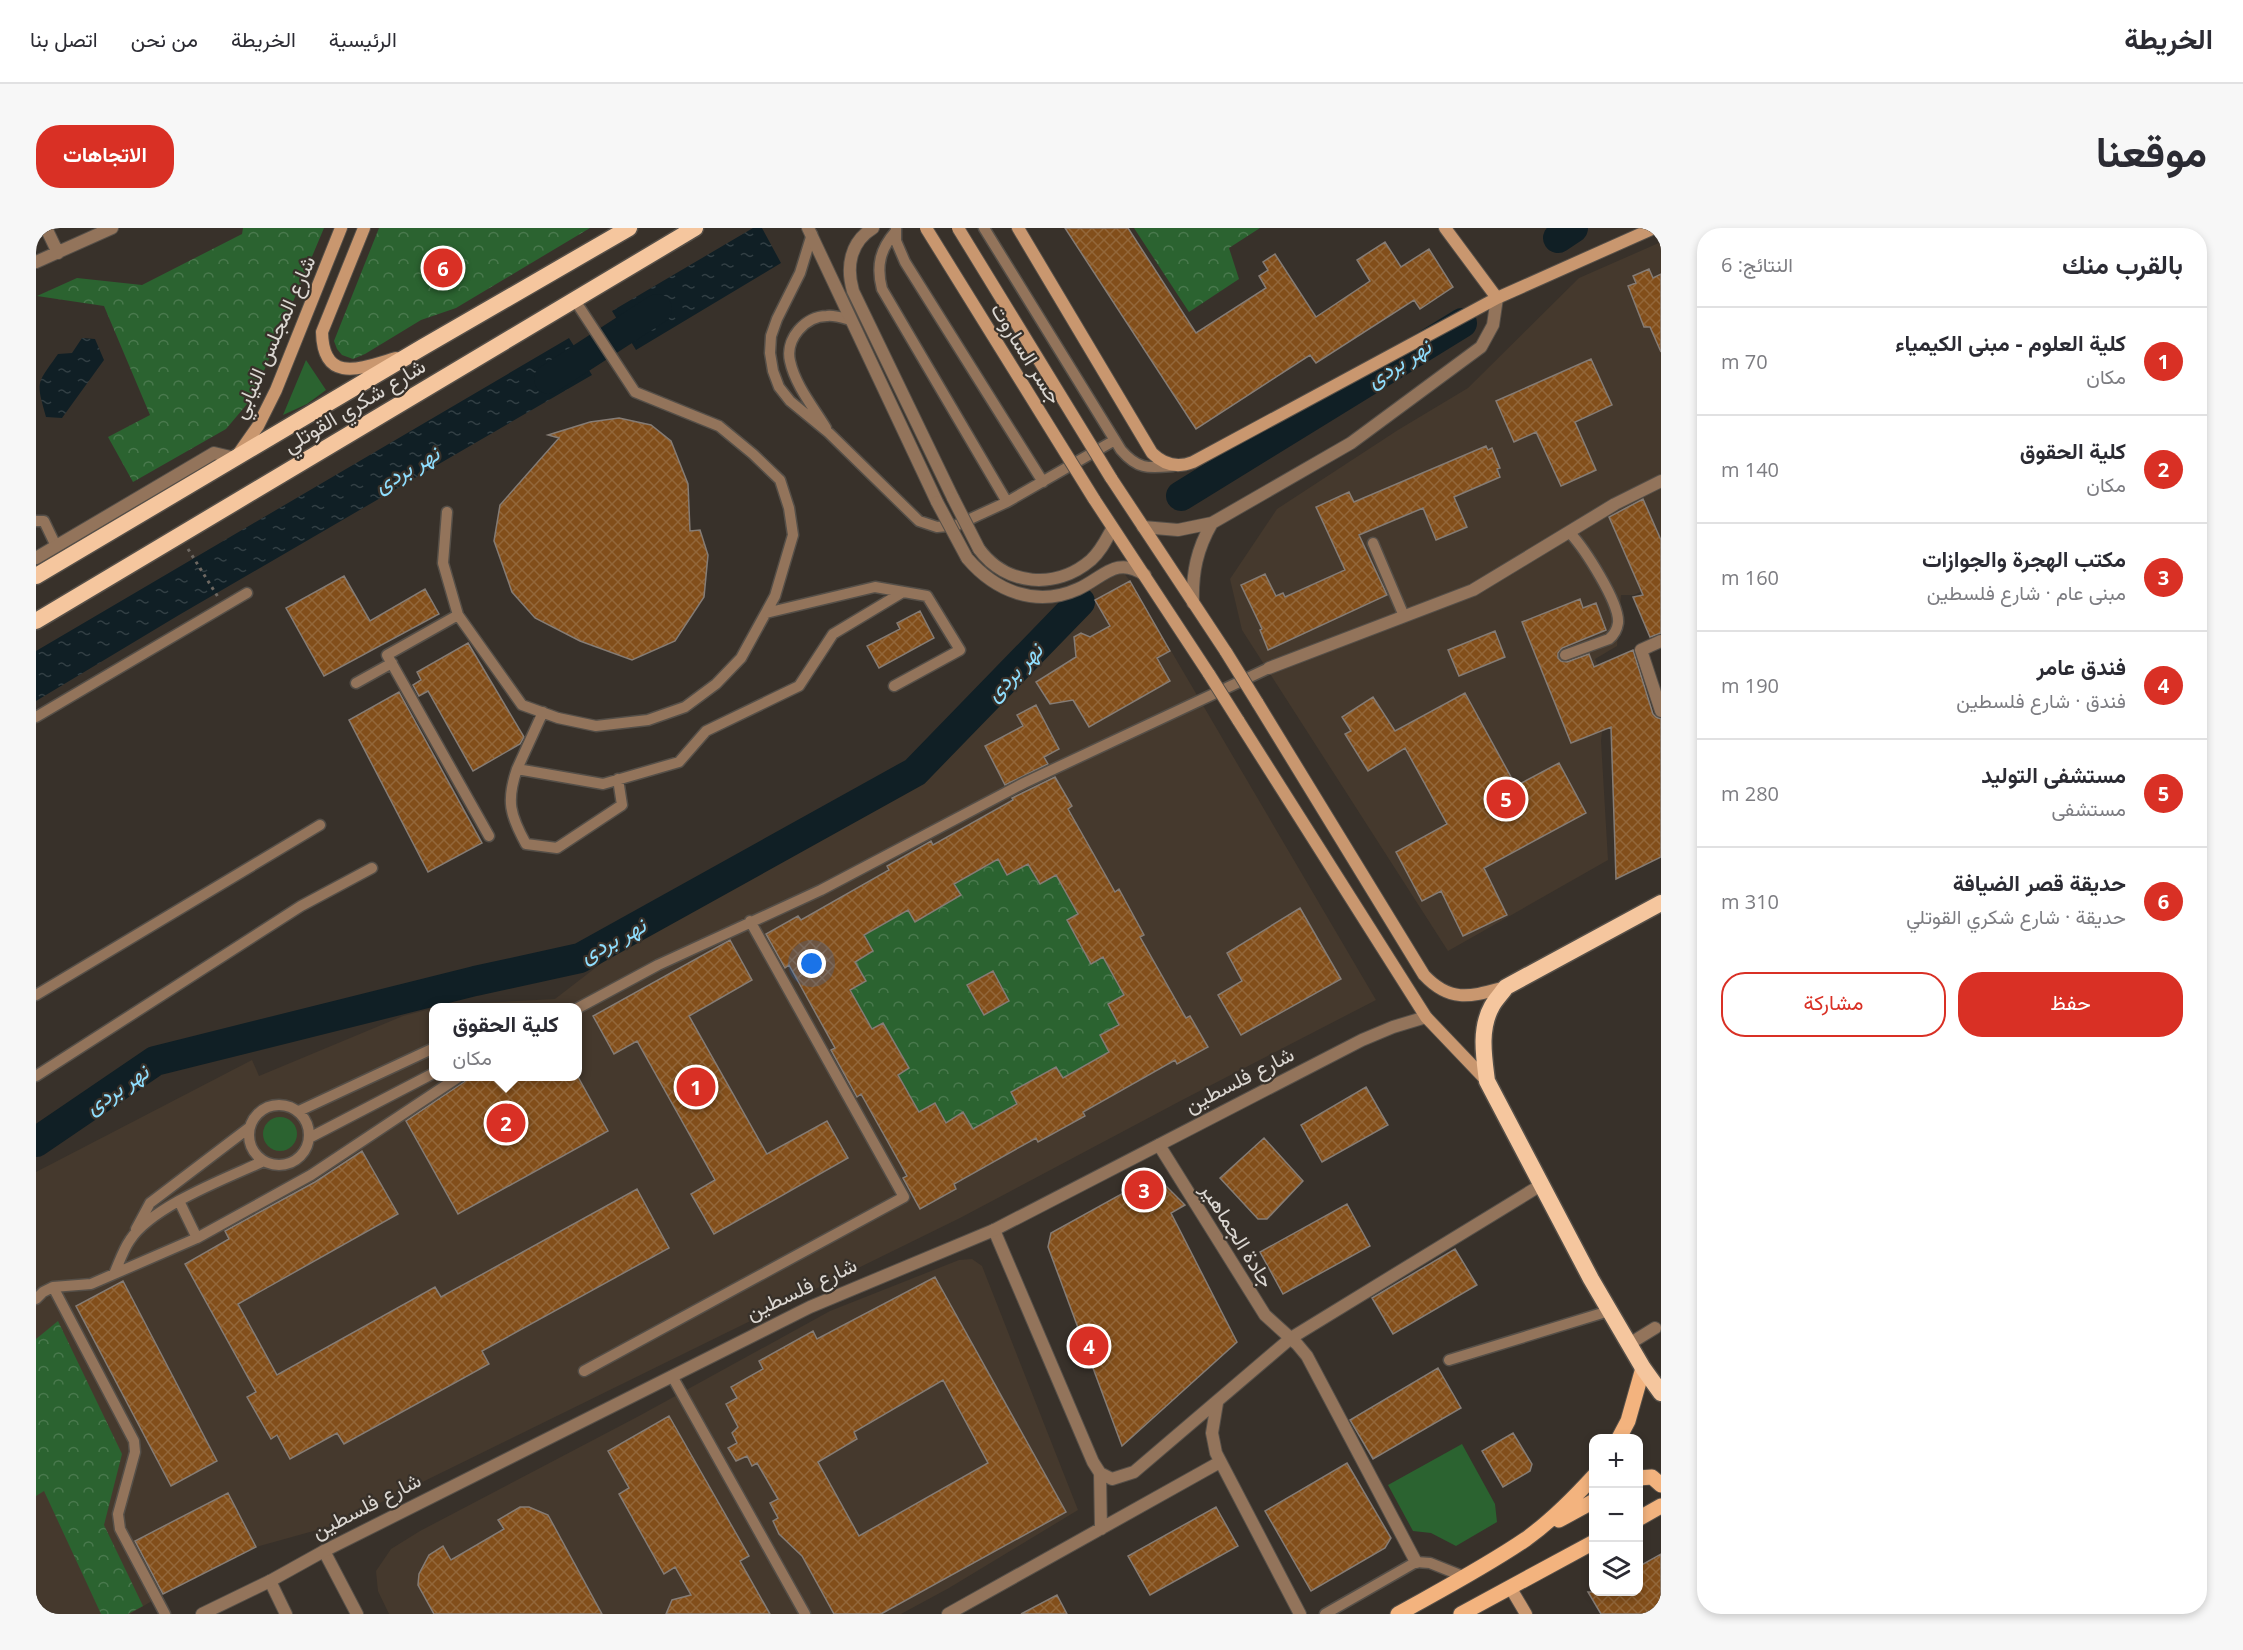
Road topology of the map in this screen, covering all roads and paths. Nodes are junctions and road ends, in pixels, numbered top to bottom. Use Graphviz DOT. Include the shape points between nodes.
graph roads {
  1 [pos="46,228"];
  2 [pos="111,228"];
  3 [pos="341,228"];
  4 [pos="364,228"];
  5 [pos="629,228"];
  6 [pos="695,228"];
  7 [pos="873,228"];
  8 [pos="926,228"];
  9 [pos="958,228"];
  10 [pos="984,228"];
  11 [pos="1018,228"];
  12 [pos="1445,228"];
  13 [pos="1654,228"];
  14 [pos="896,230"];
  15 [pos="810,231"];
  16 [pos="58,253"];
  17 [pos="36,262"];
  18 [pos="1497,298"];
  19 [pos="574,299"];
  20 [pos="850,320"];
  21 [pos="412,353"];
  22 [pos="829,434"];
  23 [pos="1115,440"];
  24 [pos="235,458"];
  25 [pos="1177,466"];
  26 [pos="1043,482"];
  27 [pos="1661,482"];
  28 [pos="1007,502"];
  29 [pos="447,512"];
  30 [pos="36,521"];
  31 [pos="1212,523"];
  32 [pos="1143,527"];
  33 [pos="1112,529"];
  34 [pos="1570,533"];
  35 [pos="179,535"];
  36 [pos="1373,543"];
  37 [pos="56,546"];
  38 [pos="36,558"];
  39 [pos="36,576"];
  40 [pos="1144,576"];
  41 [pos="903,592"];
  42 [pos="247,593"];
  43 [pos="1193,603"];
  44 [pos="223,606"];
  45 [pos="766,613"];
  46 [pos="458,615"];
  47 [pos="1404,616"];
  48 [pos="36,621"];
  49 [pos="1661,641"];
  50 [pos="1565,655"];
  51 [pos="392,663"];
  52 [pos="1269,668"];
  53 [pos="356,683"];
  54 [pos="894,686"];
  55 [pos="1661,711"];
  56 [pos="543,712"];
  57 [pos="36,717"];
  58 [pos="517,769"];
  59 [pos="618,780"];
  60 [pos="320,825"];
  61 [pos="489,836"];
  62 [pos="372,868"];
  63 [pos="1661,903"];
  64 [pos="750,921"];
  65 [pos="1506,987"];
  66 [pos="36,995"];
  67 [pos="582,1006"];
  68 [pos="1426,1017"];
  69 [pos="429,1050"];
  70 [pos="36,1076"];
  71 [pos="429,1076"];
  72 [pos="454,1081"];
  73 [pos="1487,1081"];
  74 [pos="299,1112"];
  75 [pos="250,1127"];
  76 [pos="309,1138"];
  77 [pos="1159,1145"];
  78 [pos="301,1156"];
  79 [pos="264,1161"];
  80 [pos="311,1175"];
  81 [pos="1541,1185"];
  82 [pos="179,1201"];
  83 [pos="993,1230"];
  84 [pos="197,1238"];
  85 [pos="130,1239"];
  86 [pos="114,1274"];
  87 [pos="53,1287"];
  88 [pos="36,1299"];
  89 [pos="1609,1311"];
  90 [pos="1658,1328"];
  91 [pos="1291,1338"];
  92 [pos="1629,1344"];
  93 [pos="1449,1360"];
  94 [pos="1643,1368"];
  95 [pos="584,1371"];
  96 [pos="672,1376"];
  97 [pos="1661,1393"];
  98 [pos="1218,1402"];
  99 [pos="1621,1434"];
  100 [pos="1220,1462"];
  101 [pos="1100,1473"];
  102 [pos="1643,1478"];
  103 [pos="1589,1480"];
  104 [pos="1661,1485"];
  105 [pos="1589,1503"];
  106 [pos="1661,1506"];
  107 [pos="1643,1516"];
  108 [pos="1101,1529"];
  109 [pos="1527,1538"];
  110 [pos="1589,1544"];
  111 [pos="324,1551"];
  112 [pos="1416,1562"];
  113 [pos="1465,1577"];
  114 [pos="270,1581"];
  115 [pos="1510,1587"];
  116 [pos="165,1614"];
  117 [pos="202,1614"];
  118 [pos="286,1614"];
  119 [pos="357,1614"];
  120 [pos="805,1614"];
  121 [pos="948,1614"];
  122 [pos="1300,1614"];
  123 [pos="1325,1614"];
  124 [pos="1398,1614"];
  125 [pos="1461,1614"];
  126 [pos="1526,1614"];
  1 -- 16 [label="street"];
  2 -- 16 [label="street"];
  3 -- 24 [label="main road, شارع المجلس النيابي" via="272,399"];
  4 -- 21 [label="main road, شارع المجلس النيابي" via="322,332 322,349 331,363 347,370"];
  5 -- 21 [label="highway, شارع شكري القوتلي"];
  6 -- 19 [label="highway, شارع شكري القوتلي"];
  7 -- 33 [label="street, bridge" via="859,241 850,260 853,291 953,498 989,562 1022,579 1059,578 1091,559"];
  8 -- 33 [label="main road, جسر الساروت, bridge"];
  9 -- 32 [label="main road, جسر الساروت, bridge"];
  10 -- 23 [label="lane"];
  11 -- 25 [label="main road" via="1152,453"];
  12 -- 18 [label="main road"];
  13 -- 18 [label="main road"];
  14 -- 26 [label="lane" via="905,262"];
  14 -- 28 [label="lane" via="880,258 882,289"];
  15 -- 20 [label="street"];
  15 -- 22 [label="lane" via="800,273 771,336 770,353 779,387"];
  16 -- 17 [label="street"];
  18 -- 25 [label="main road" via="1193,462"];
  18 -- 31 [label="street" via="1493,325 1481,347 1351,443"];
  19 -- 35 [label="highway, شارع شكري القوتلي"];
  19 -- 45 [label="lane" via="635,392 719,426 780,480 793,535"];
  20 -- 22 [label="lane" via="827,315 811,319 798,329 790,343 794,375"];
  20 -- 40 [label="street, bridge" via="937,502 967,558 980,573 1017,594 1047,597 1077,590 1116,568 1132,568"];
  21 -- 24 [label="highway, شارع شكري القوتلي"];
  22 -- 28 [label="lane" via="911,515 928,525 957,525"];
  23 -- 25 [label="lane" via="1139,466"];
  23 -- 26 [label="lane"];
  24 -- 37 [label="street" via="214,453"];
  24 -- 39 [label="highway, شارع شكري القوتلي"];
  26 -- 28 [label="lane"];
  27 -- 34 [label="street" via="1615,504"];
  29 -- 46 [label="lane" via="443,563"];
  30 -- 37 [label="lane" via="44,521"];
  31 -- 32 [label="street" via="1178,530"];
  31 -- 43 [label="street" via="1195,561"];
  32 -- 43 [label="main road, جسر الساروت"];
  33 -- 40 [label="main road, جسر الساروت"];
  34 -- 47 [label="street" via="1473,590"];
  34 -- 50 [label="lane" via="1597,569 1618,625 1608,639"];
  35 -- 44 [label="path"];
  35 -- 48 [label="highway, شارع شكري القوتلي"];
  36 -- 47 [label="lane"];
  37 -- 38 [label="street"];
  40 -- 68 [label="main road, جسر الساروت, bridge"];
  41 -- 45 [label="lane" via="875,587"];
  41 -- 54 [label="lane" via="927,596 960,650"];
  41 -- 59 [label="lane" via="833,634 799,686 706,731 679,762"];
  42 -- 44 [label="lane"];
  43 -- 65 [label="main road, جسر الساروت, bridge" via="1424,975 1439,989 1459,996"];
  44 -- 57 [label="lane"];
  45 -- 56 [label="lane" via="741,658 716,684 685,707 648,720 596,726"];
  46 -- 51 [label="lane" via="387,655"];
  46 -- 56 [label="lane" via="522,705"];
  47 -- 52 [label="street"];
  49 -- 55 [label="street" via="1641,650"];
  51 -- 53 [label="lane"];
  51 -- 61 [label="lane"];
  52 -- 64 [label="lane" via="1024,783 821,890"];
  56 -- 58 [label="lane"];
  58 -- 59 [label="lane" via="603,784"];
  58 -- 59 [label="lane" via="509,791 514,822 526,844 557,848 622,805"];
  60 -- 66 [label="lane"];
  62 -- 70 [label="lane" via="301,906"];
  63 -- 65 [label="highway"];
  64 -- 67 [label="lane"];
  64 -- 95 [label="lane" via="904,1197"];
  65 -- 73 [label="highway" via="1492,1006 1484,1028"];
  68 -- 73 [label="main road, جسر الساروت"];
  68 -- 77 [label="street, شارع فلسطين" via="1362,1040"];
  69 -- 74 [label="lane"];
  71 -- 76 [label="lane"];
  72 -- 80 [label="lane"];
  73 -- 81 [label="highway"];
  74 -- 75 [label="lane" via="290,1107 270,1106 254,1118"];
  74 -- 76 [label="lane" via="309,1128"];
  75 -- 79 [label="lane" via="252,1146"];
  75 -- 85 [label="lane" via="150,1203"];
  76 -- 78 [label="lane"];
  77 -- 83 [label="street, شارع فلسطين"];
  77 -- 91 [label="street, جادة الجماهير" via="1260,1308 1270,1322"];
  78 -- 79 [label="lane" via="284,1165"];
  78 -- 80 [label="lane"];
  79 -- 82 [label="lane"];
  80 -- 84 [label="lane"];
  81 -- 89 [label="highway"];
  81 -- 91 [label="street"];
  82 -- 84 [label="lane"];
  82 -- 85 [label="lane"];
  83 -- 96 [label="street, شارع فلسطين" via="810,1307"];
  83 -- 101 [label="street"];
  84 -- 86 [label="lane"];
  85 -- 86 [label="lane"];
  86 -- 87 [label="lane" via="91,1284"];
  87 -- 88 [label="lane"];
  87 -- 116 [label="lane" via="134,1441 135,1452 118,1514 120,1529"];
  89 -- 92 [label="highway"];
  89 -- 93 [label="lane"];
  90 -- 92 [label="street"];
  91 -- 98 [label="street"];
  91 -- 112 [label="street, جادة الجماهير" via="1311,1363"];
  92 -- 94 [label="highway"];
  94 -- 97 [label="highway"];
  94 -- 99 [label="main road"];
  96 -- 111 [label="street, شارع فلسطين"];
  96 -- 120 [label="lane"];
  98 -- 100 [label="street" via="1212,1433"];
  98 -- 101 [label="street" via="1134,1472 1112,1479"];
  100 -- 108 [label="street"];
  100 -- 122 [label="street"];
  101 -- 108 [label="street"];
  102 -- 104 [label="main road" via="1652,1477"];
  103 -- 109 [label="main road" via="1567,1505"];
  105 -- 109 [label="main road"];
  106 -- 107 [label="main road"];
  108 -- 121 [label="street"];
  109 -- 113 [label="main road"];
  110 -- 115 [label="main road"];
  111 -- 114 [label="street, شارع فلسطين"];
  111 -- 119 [label="street"];
  112 -- 113 [label="lane" via="1430,1563"];
  112 -- 123 [label="lane"];
  113 -- 124 [label="main road"];
  114 -- 117 [label="street, شارع فلسطين"];
  114 -- 118 [label="street"];
  115 -- 125 [label="main road"];
  115 -- 126 [label="main road"];
}
